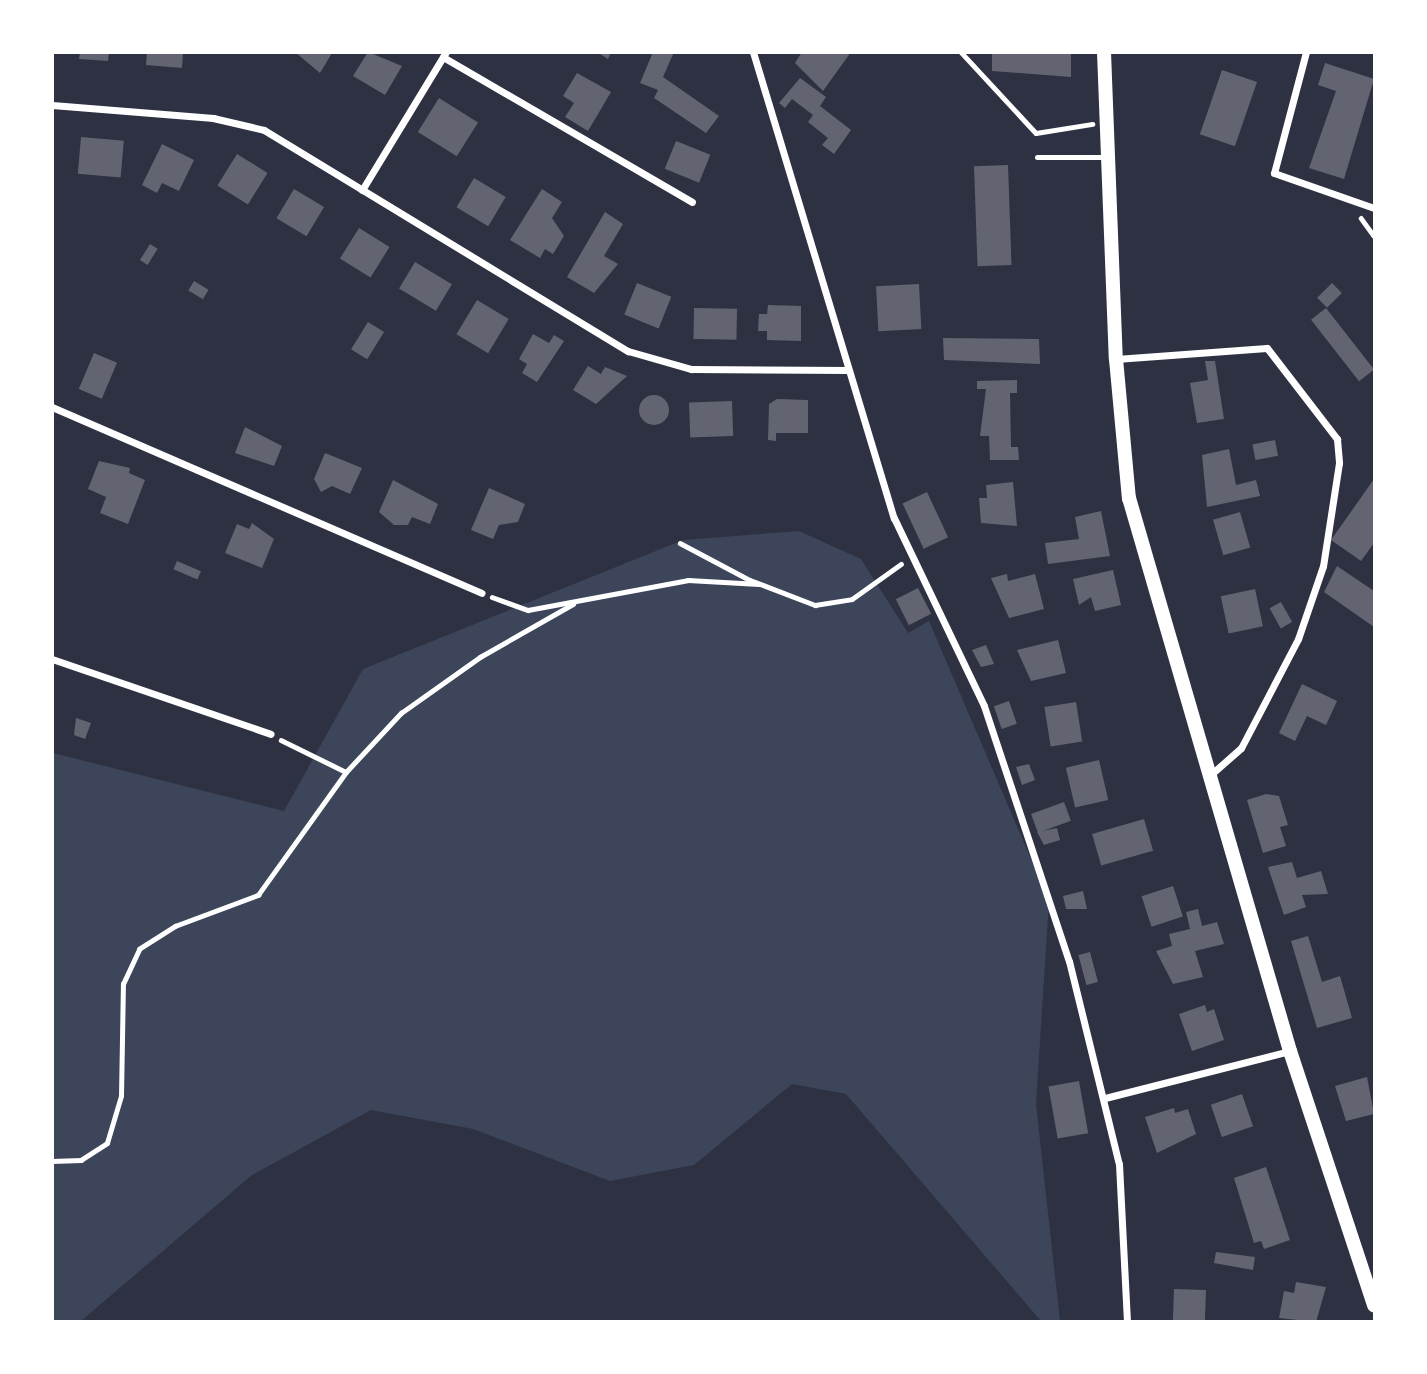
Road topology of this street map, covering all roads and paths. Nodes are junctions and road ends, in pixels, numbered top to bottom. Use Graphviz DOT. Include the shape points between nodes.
graph roads {
  1 [pos="753,52"];
  2 [pos="961,52"];
  3 [pos="1104,52"];
  4 [pos="1306,52"];
  5 [pos="444,55"];
  6 [pos="52,105"];
  7 [pos="1092,124"];
  8 [pos="1037,157"];
  9 [pos="1108,157"];
  10 [pos="362,190"];
  11 [pos="692,202"];
  12 [pos="1374,208"];
  13 [pos="1116,359"];
  14 [pos="848,370"];
  15 [pos="52,407"];
  16 [pos="680,543"];
  17 [pos="914,557"];
  18 [pos="759,584"];
  19 [pos="481,593"];
  20 [pos="573,604"];
  21 [pos="52,659"];
  22 [pos="271,734"];
  23 [pos="346,772"];
  24 [pos="1207,778"];
  25 [pos="1290,1051"];
  26 [pos="1104,1098"];
  27 [pos="52,1161"];
  28 [pos="1371,1277"];
  29 [pos="1374,1305"];
  30 [pos="1127,1321"];
  1 -- 14 [label="street"];
  2 -- 7 [label="path" via="1036,133"];
  3 -- 9 [label="main road"];
  4 -- 12 [label="street" via="1274,173"];
  5 -- 10 [label="street"];
  5 -- 11 [label="street"];
  6 -- 10 [label="street" via="238,122 264,130"];
  8 -- 9 [label="lane"];
  9 -- 13 [label="main road"];
  10 -- 14 [label="street" via="628,351 691,369"];
  13 -- 24 [label="main road" via="1129,498"];
  13 -- 24 [label="street" via="1267,348 1337,439 1339,463 1323,566 1297,639 1241,748"];
  14 -- 17 [label="street" via="894,518"];
  15 -- 19 [label="street"];
  16 -- 18 [label="path"];
  17 -- 18 [label="path" via="834,604 816,605"];
  17 -- 26 [label="street" via="984,706 1069,961"];
  18 -- 20 [label="path" via="688,580"];
  19 -- 20 [label="path" via="528,610"];
  20 -- 23 [label="path" via="480,657 401,713"];
  21 -- 22 [label="street"];
  22 -- 23 [label="path"];
  23 -- 27 [label="path" via="258,895 174,926 139,949 122,984 121,1096 107,1143 81,1160"];
  24 -- 25 [label="main road"];
  25 -- 26 [label="street"];
  25 -- 28 [label="main road"];
  26 -- 30 [label="street" via="1119,1164"];
  28 -- 29 [label="main road"];
}
